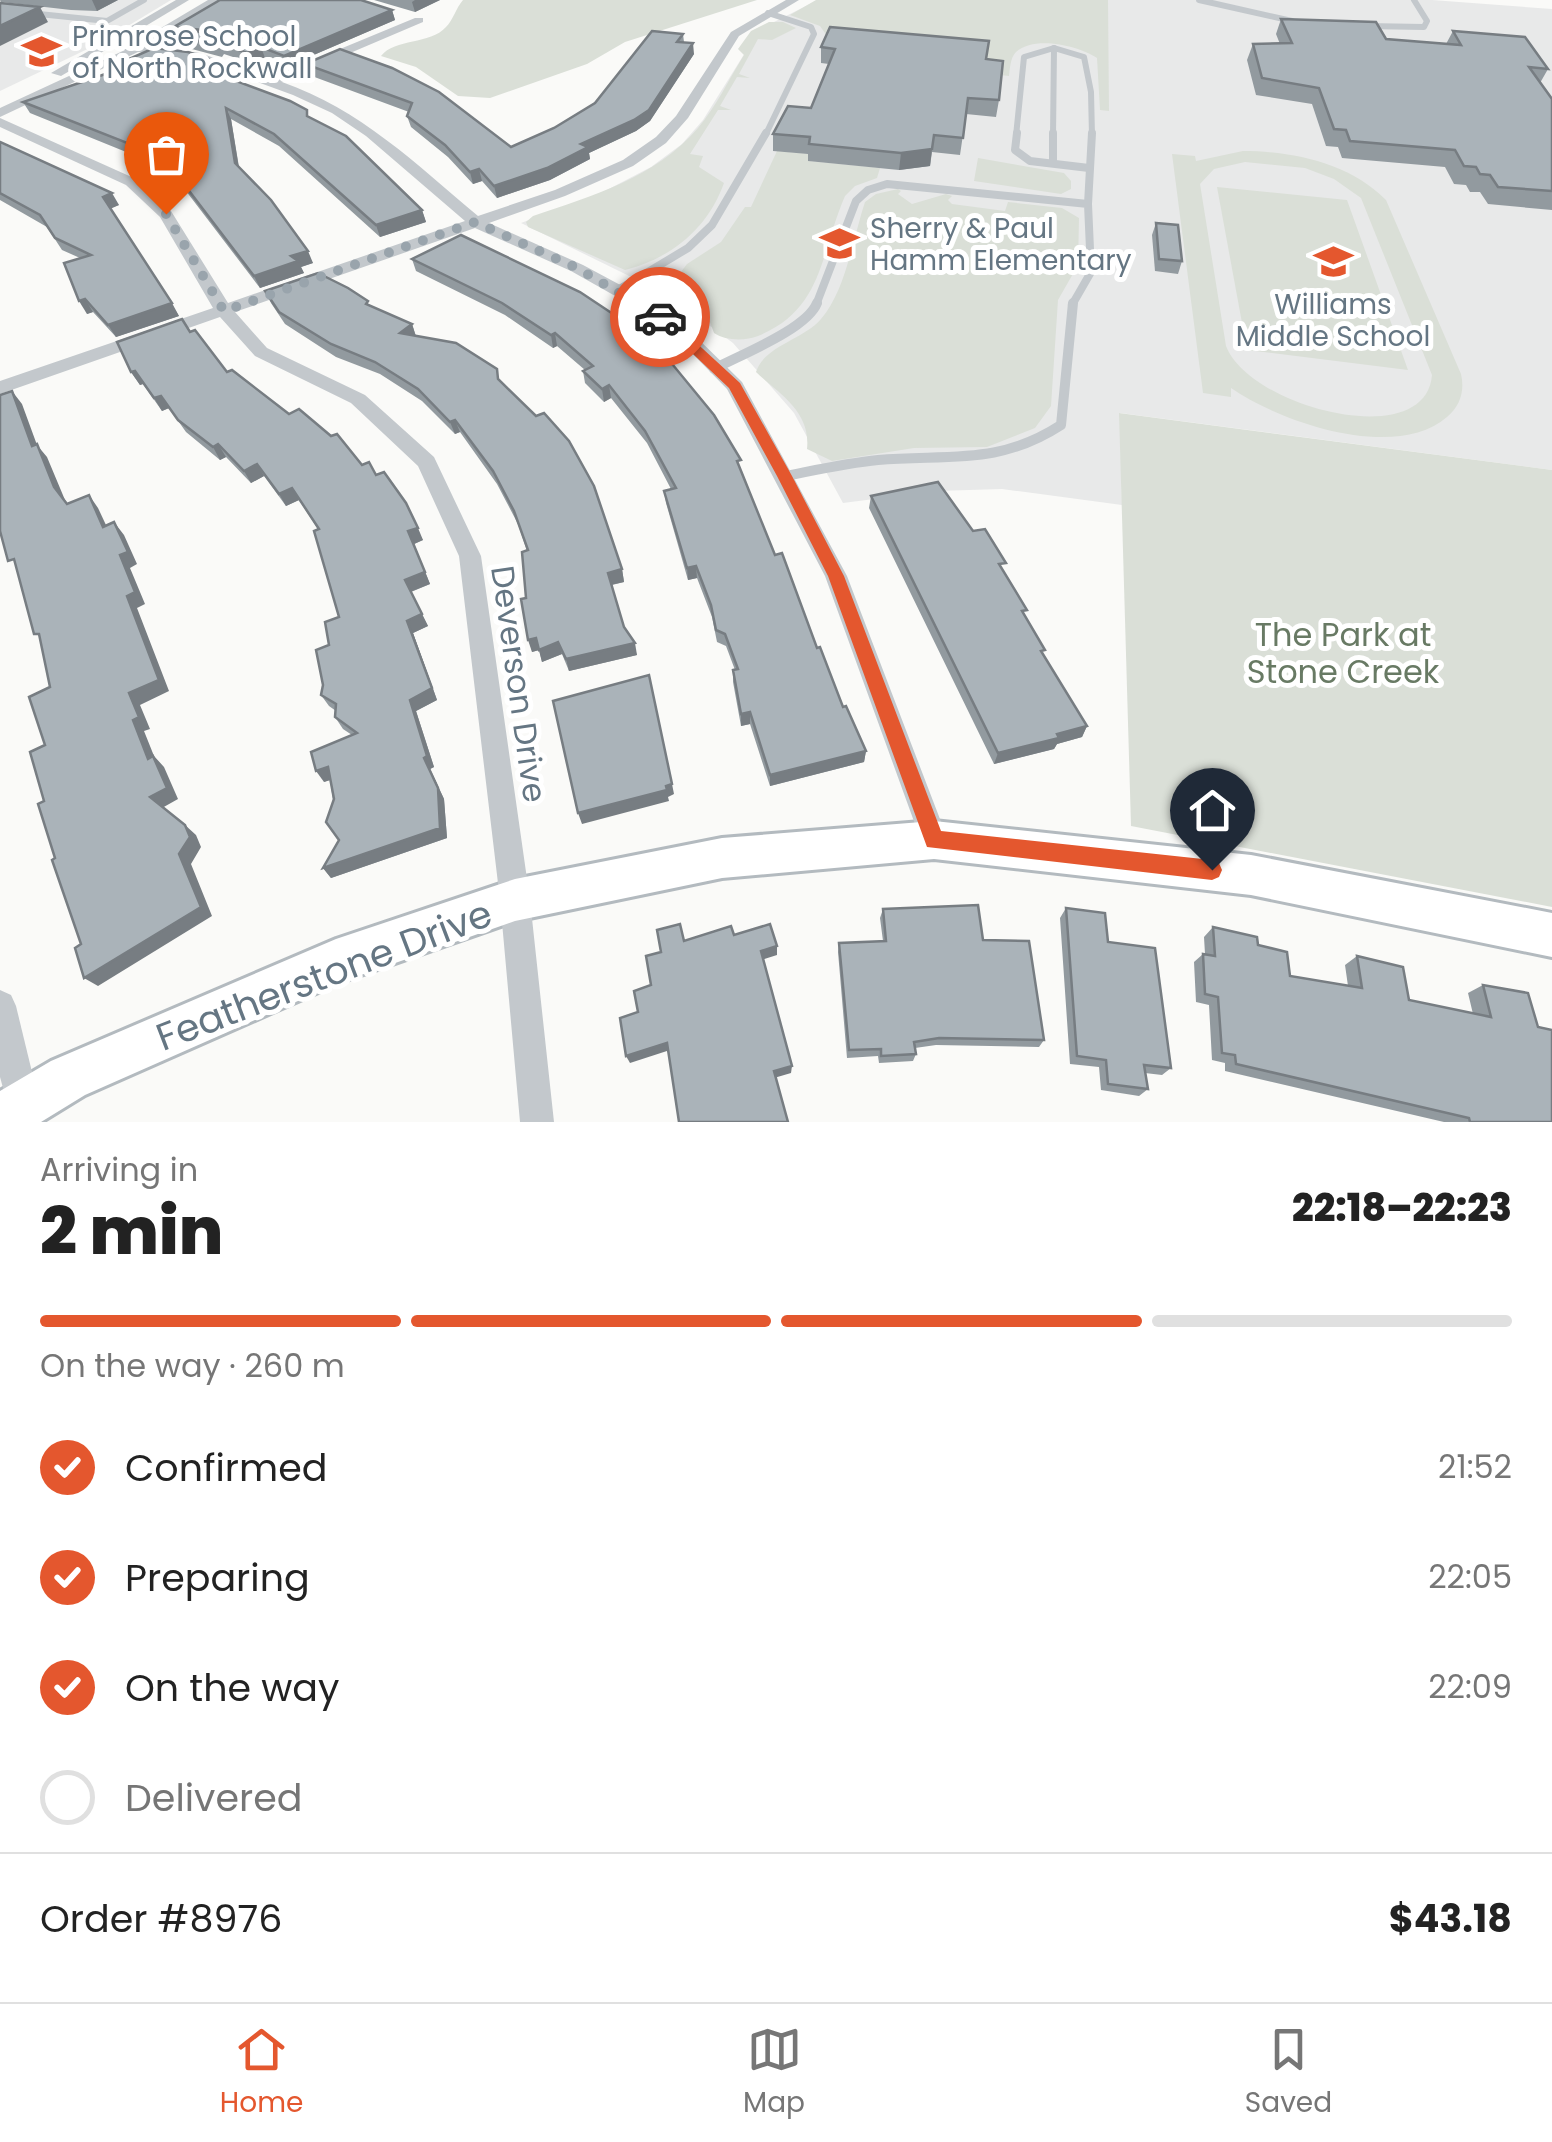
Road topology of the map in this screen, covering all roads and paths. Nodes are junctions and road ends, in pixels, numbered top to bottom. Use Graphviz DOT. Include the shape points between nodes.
graph roads {
  1 [pos="144,0"];
  2 [pos="184,0"];
  3 [pos="216,0"];
  4 [pos="794,0"];
  5 [pos="1199,0"];
  6 [pos="1414,0"];
  7 [pos="0,10"];
  8 [pos="768,13"];
  9 [pos="401,15"];
  10 [pos="1303,22"];
  11 [pos="1362,26"];
  12 [pos="108,44"];
  13 [pos="137,47"];
  14 [pos="1054,48"];
  15 [pos="271,82"];
  16 [pos="0,96"];
  17 [pos="0,112"];
  18 [pos="0,122"];
  19 [pos="1052,164"];
  20 [pos="1089,168"];
  21 [pos="1088,204"];
  22 [pos="475,222"];
  23 [pos="618,290"];
  24 [pos="224,311"];
  25 [pos="714,369"];
  26 [pos="0,388"];
  27 [pos="785,476"];
  28 [pos="934,840"];
  29 [pos="515,900"];
  30 [pos="1552,935"];
  31 [pos="0,1006"];
  32 [pos="12,1112"];
  33 [pos="537,1122"];
  1 -- 7 [label="lane" via="107,20"];
  2 -- 12 [label="street"];
  3 -- 13 [label="street"];
  4 -- 8 [label="street"];
  5 -- 10 [label="lane"];
  6 -- 11 [label="lane" via="1427,22 1420,29"];
  8 -- 22 [label="street" via="735,34 676,126 651,148 579,186"];
  8 -- 23 [label="lane" via="814,34 733,192 696,242"];
  9 -- 15 [label="street" via="418,20"];
  12 -- 13 [label="street"];
  12 -- 16 [label="street"];
  13 -- 15 [label="street" via="196,56"];
  13 -- 17 [label="street"];
  14 -- 19 [label="lane"];
  14 -- 19 [label="lane" via="1024,57 1015,150"];
  14 -- 20 [label="lane" via="1079,53 1090,74"];
  15 -- 22 [label="street" via="337,110 371,133"];
  18 -- 24 [label="street, Deverson Drive" via="131,182 166,214"];
  19 -- 20 [label="lane"];
  20 -- 21 [label="lane"];
  21 -- 25 [label="lane" via="938,187 887,184 868,190 856,201 814,311"];
  21 -- 27 [label="lane" via="1093,256 1071,306 1061,426 1036,445 1006,454 878,459"];
  22 -- 23 [label="street"];
  22 -- 24 [label="street"];
  23 -- 25 [label="street" via="684,335"];
  24 -- 26 [label="street"];
  24 -- 29 [label="street, Deverson Drive" via="261,352 358,398 427,462 470,556"];
  25 -- 27 [label="street" via="735,386"];
  27 -- 28 [label="street" via="836,576"];
  28 -- 29 [label="street, Featherstone Drive" via="722,858"];
  28 -- 30 [label="street, Featherstone Drive" via="1251,875"];
  29 -- 32 [label="street, Featherstone Drive" via="336,962 68,1078"];
  29 -- 33 [label="street, Deverson Drive"];
  31 -- 32 [label="street"];
}
